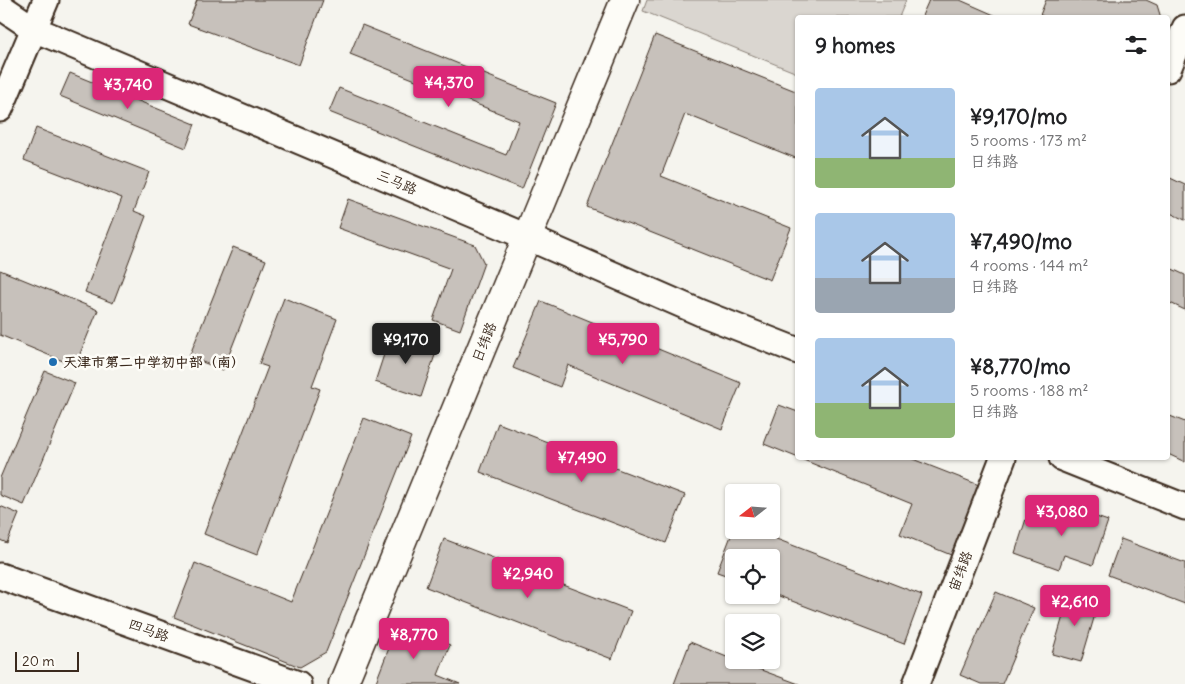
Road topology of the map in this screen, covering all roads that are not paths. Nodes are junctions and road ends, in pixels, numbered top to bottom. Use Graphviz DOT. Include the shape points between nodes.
graph roads {
  1 [pos="46,0"];
  2 [pos="626,0"];
  3 [pos="0,6"];
  4 [pos="1185,28"];
  5 [pos="34,29"];
  6 [pos="1170,65"];
  7 [pos="0,109"];
  8 [pos="527,237"];
  9 [pos="795,351"];
  10 [pos="1003,460"];
  11 [pos="1067,460"];
  12 [pos="1185,507"];
  13 [pos="0,576"];
  14 [pos="298,684"];
  15 [pos="343,684"];
  16 [pos="916,684"];
  1 -- 5 [label="street"];
  2 -- 8 [label="main road, 日纬路"];
  3 -- 5 [label="street, 三马路"];
  4 -- 6 [label="street"];
  5 -- 7 [label="street"];
  5 -- 8 [label="street, 三马路"];
  8 -- 9 [label="street, 三马路"];
  8 -- 15 [label="main road, 日纬路"];
  10 -- 16 [label="street, 宙纬路"];
  11 -- 12 [label="street"];
  13 -- 14 [label="street, 四马路"];
}
